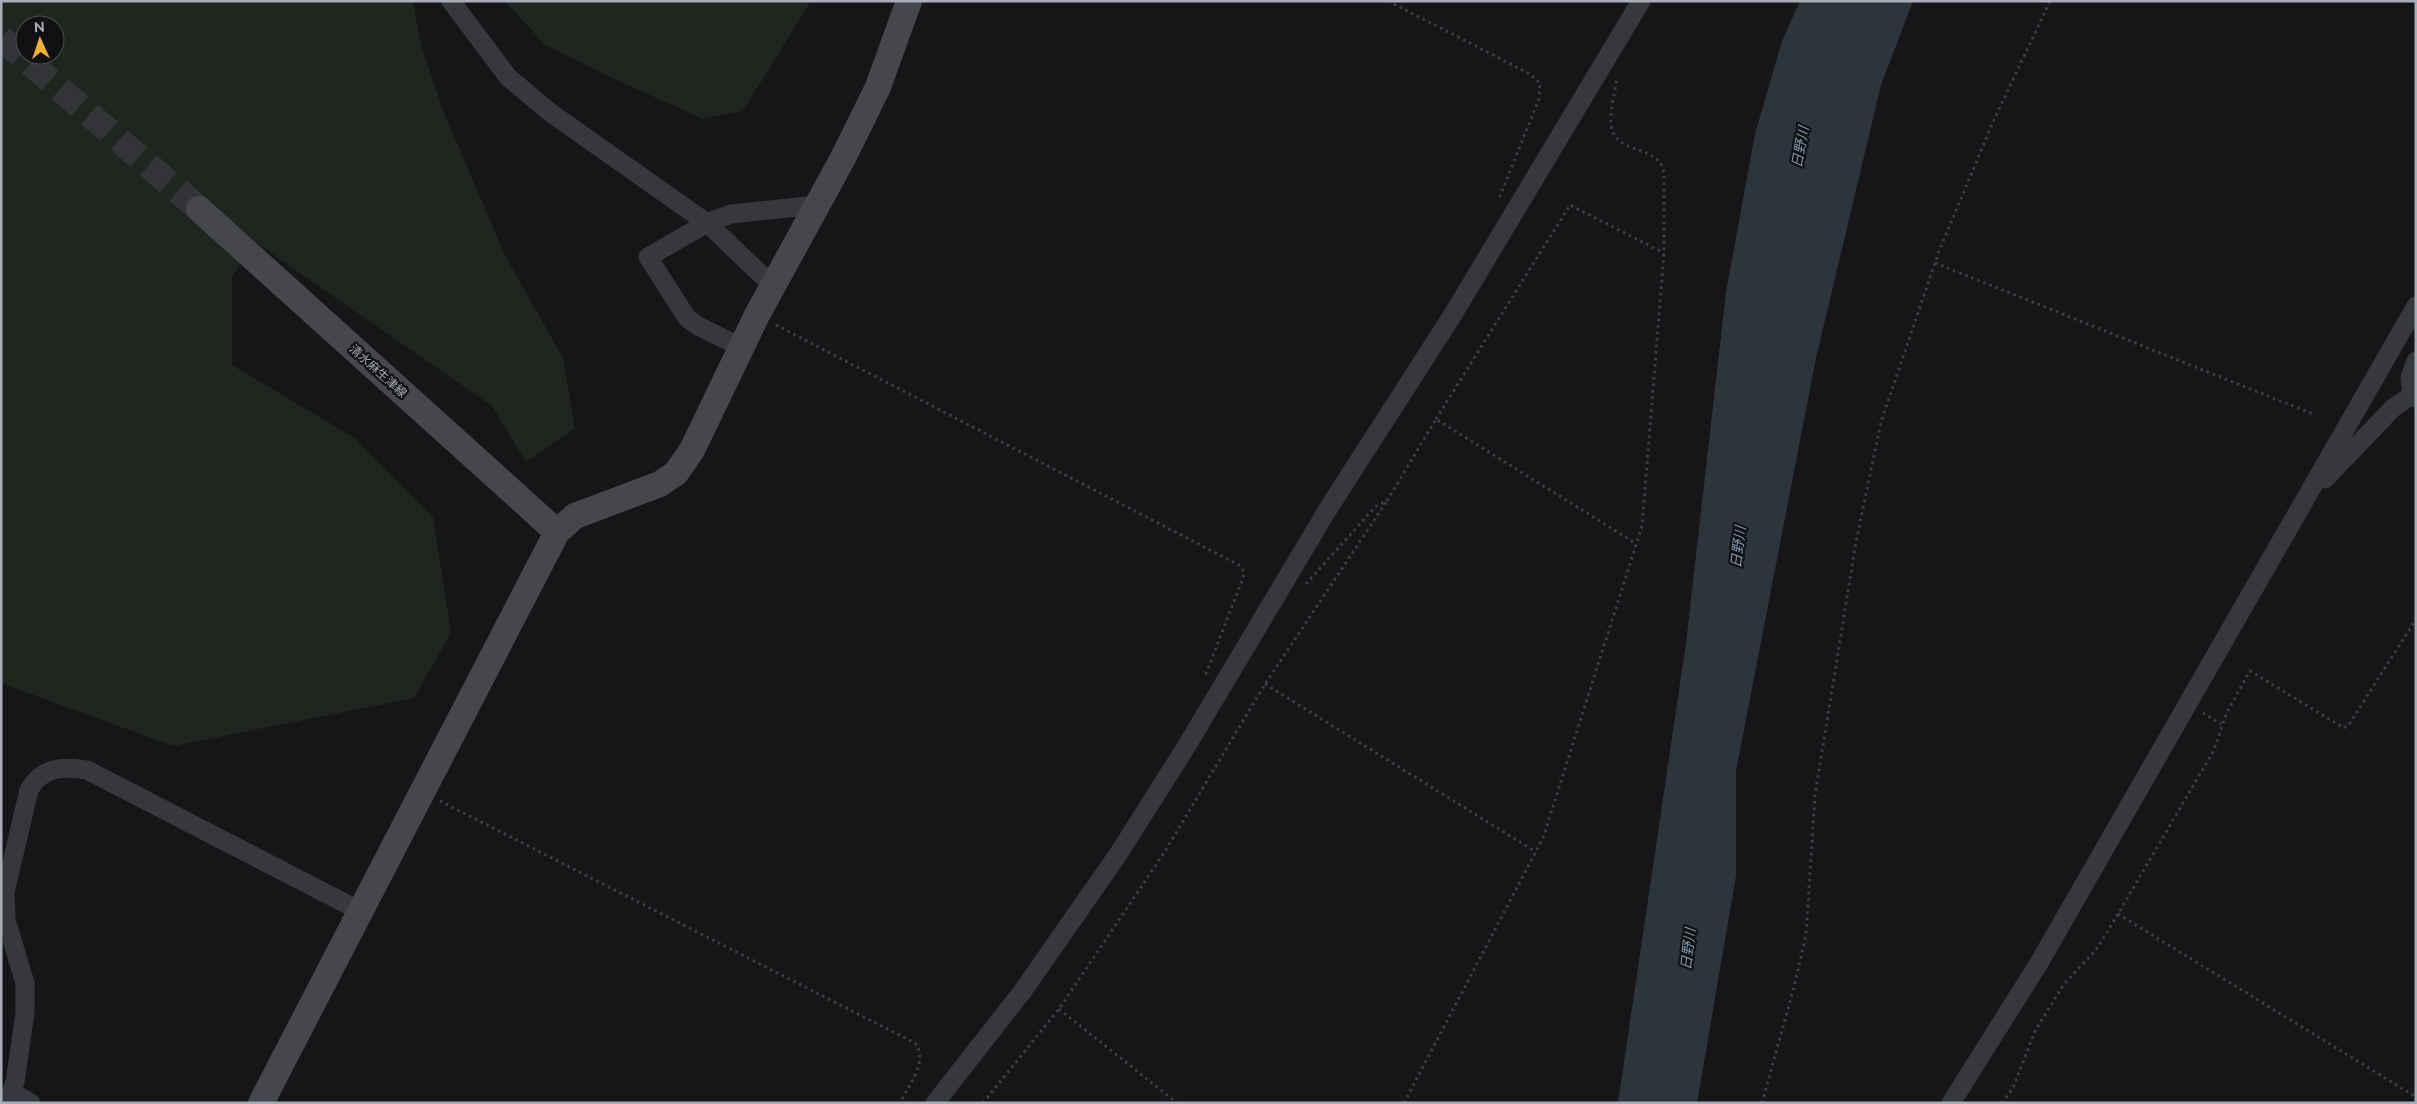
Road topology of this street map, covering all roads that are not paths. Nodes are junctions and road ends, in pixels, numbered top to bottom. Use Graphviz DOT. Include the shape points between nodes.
graph roads {
  1 [pos="451,1"];
  2 [pos="909,1"];
  3 [pos="1641,1"];
  4 [pos="817,205"];
  5 [pos="199,209"];
  6 [pos="707,223"];
  7 [pos="773,286"];
  8 [pos="2416,306"];
  9 [pos="741,347"];
  10 [pos="2416,361"];
  11 [pos="2414,394"];
  12 [pos="2304,504"];
  13 [pos="557,532"];
  14 [pos="360,911"];
  15 [pos="10,1098"];
  16 [pos="31,1103"];
  17 [pos="262,1103"];
  18 [pos="935,1103"];
  19 [pos="1951,1103"];
  1 -- 6 [label="street" via="508,77 551,113"];
  2 -- 4 [label="street" via="878,87"];
  3 -- 18 [label="street" via="1452,316 1328,510 1119,853 1022,992"];
  4 -- 6 [label="street" via="731,214"];
  4 -- 7 [label="street"];
  5 -- 13 [label="street, 清水麻生津線"];
  6 -- 7 [label="street"];
  6 -- 9 [label="street" via="648,257 687,318"];
  7 -- 9 [label="street"];
  8 -- 12 [label="street"];
  9 -- 13 [label="street" via="692,450 676,473 660,484 575,516"];
  10 -- 11 [label="street" via="2410,378"];
  11 -- 12 [label="street" via="2393,408"];
  12 -- 19 [label="street" via="2039,963"];
  13 -- 14 [label="street"];
  14 -- 15 [label="street" via="87,770 69,767 49,771 36,778 29,790 5,892 6,920 25,983 25,1013"];
  14 -- 17 [label="street"];
  15 -- 16 [label="street"];
}
